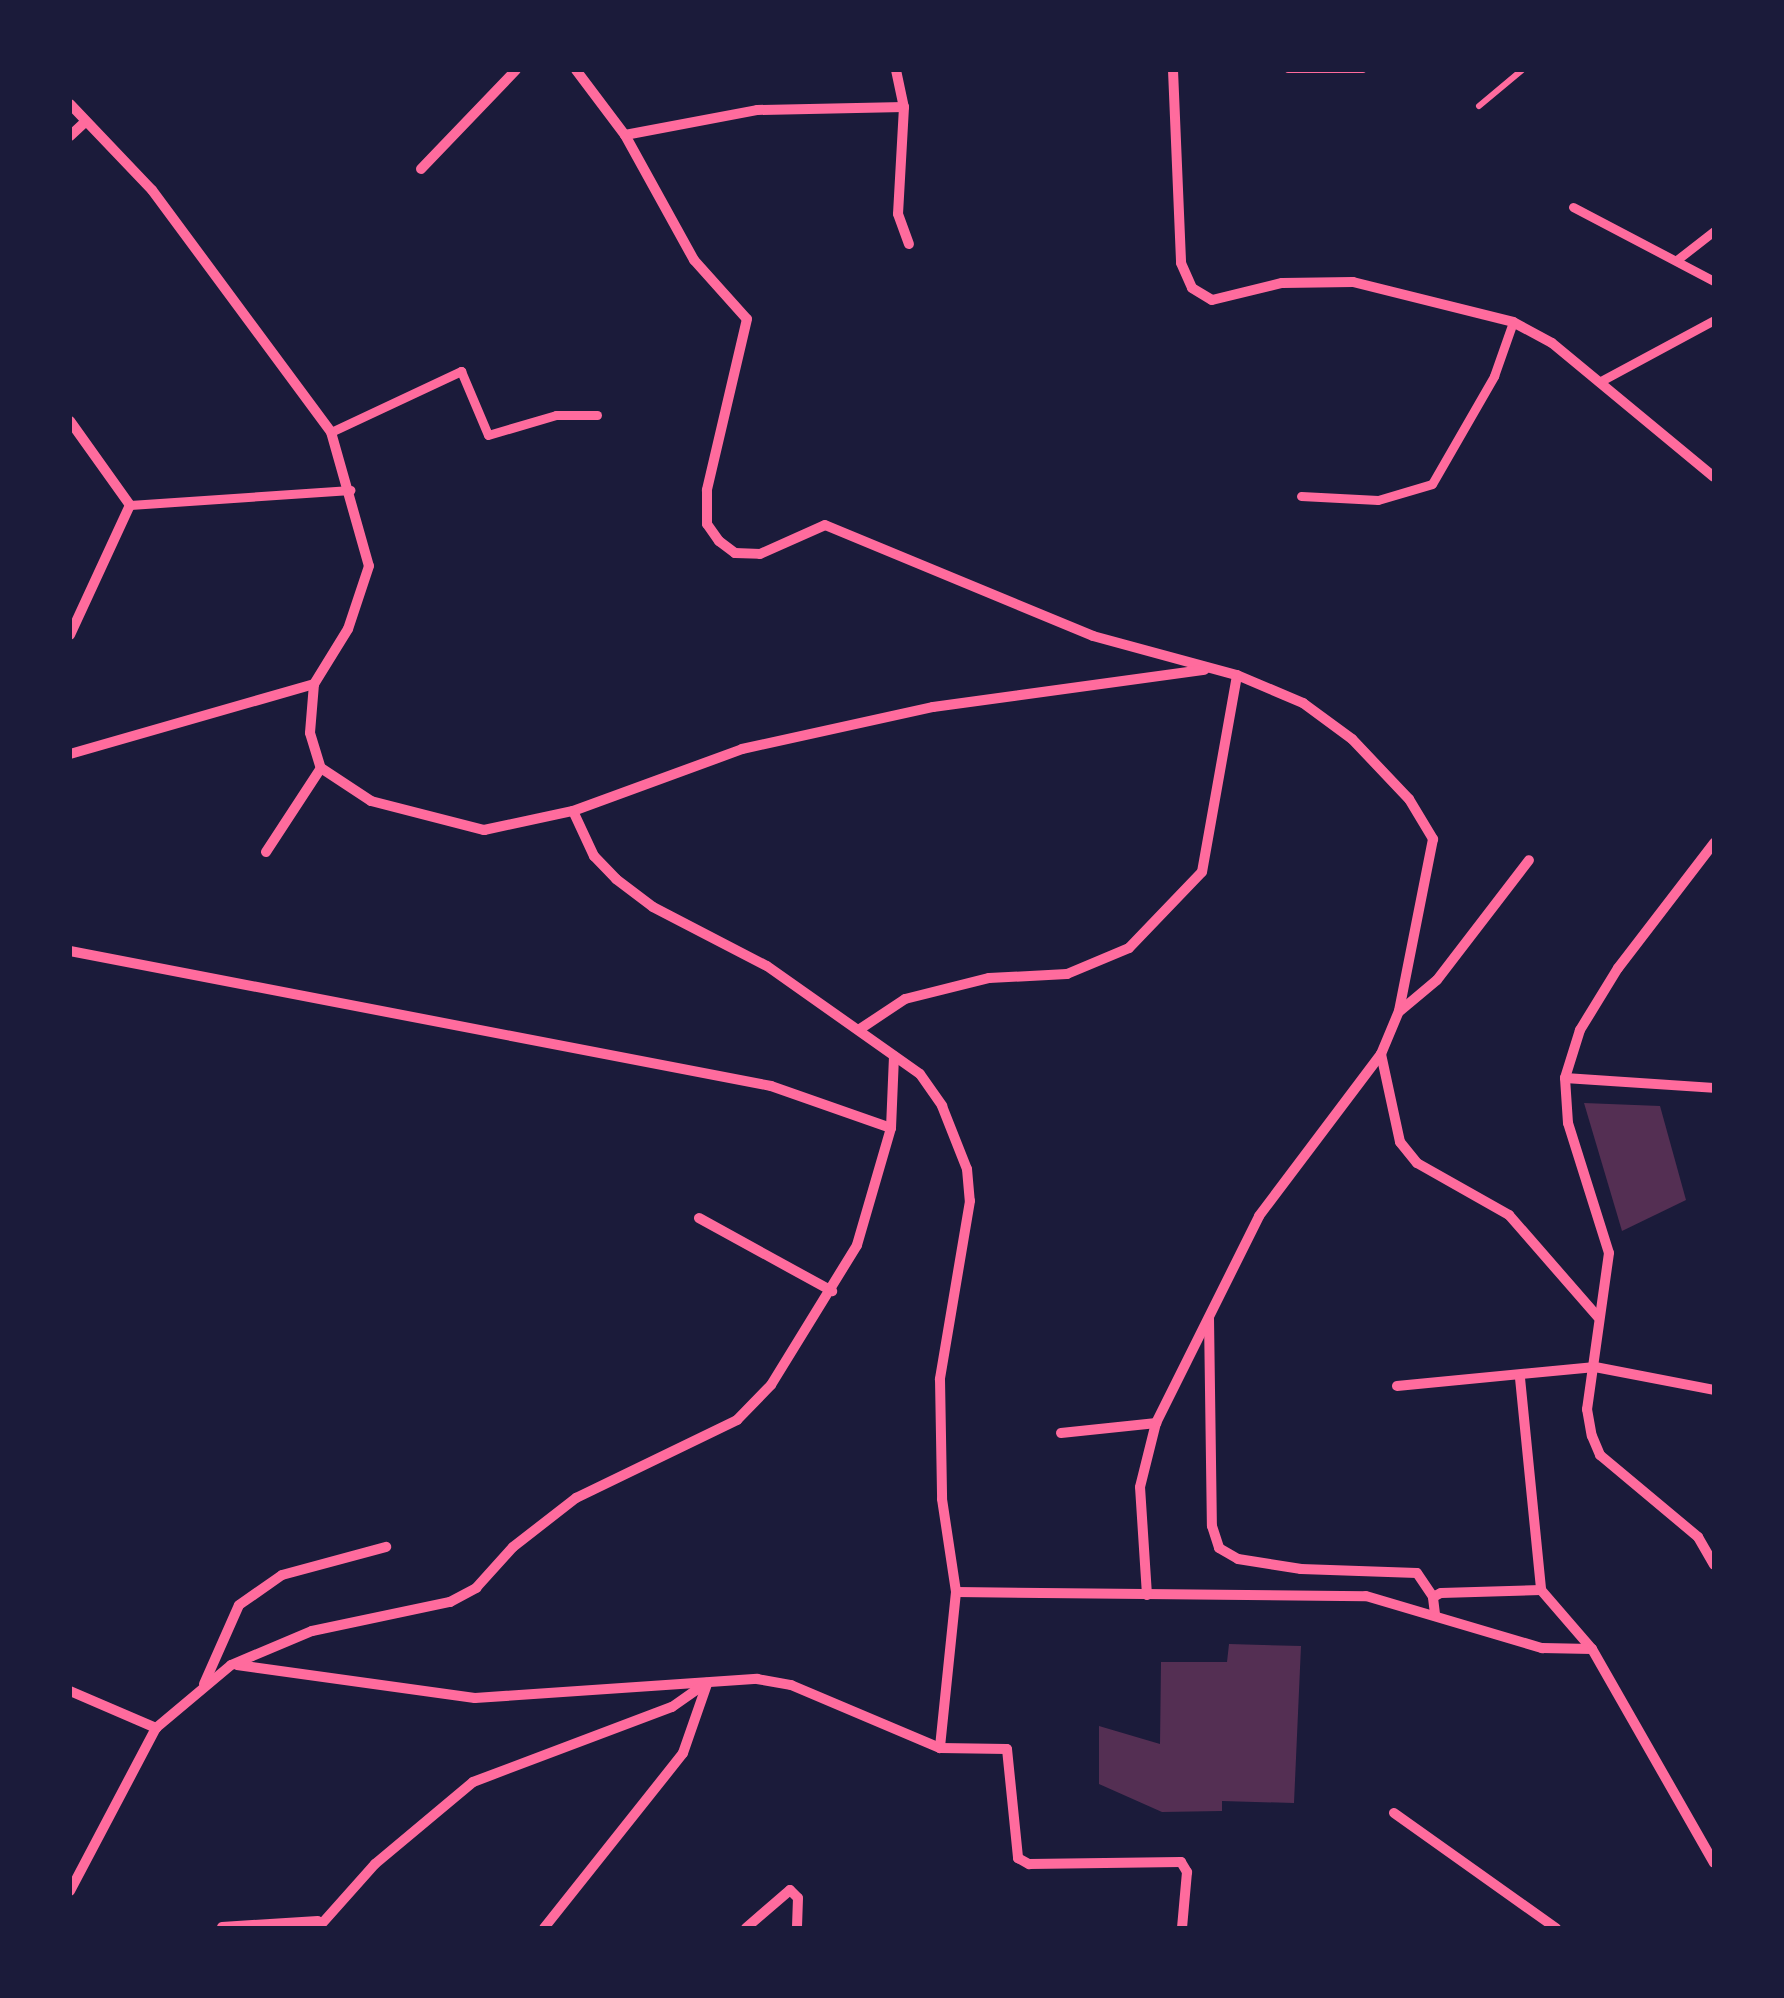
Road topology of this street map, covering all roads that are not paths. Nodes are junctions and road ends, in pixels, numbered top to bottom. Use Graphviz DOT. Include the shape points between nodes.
graph roads {
  1 [pos="516,70"];
  2 [pos="576,70"];
  3 [pos="896,70"];
  4 [pos="1173,70"];
  5 [pos="70,104"];
  6 [pos="904,107"];
  7 [pos="83,124"];
  8 [pos="626,135"];
  9 [pos="70,136"];
  10 [pos="421,169"];
  11 [pos="1573,206"];
  12 [pos="1714,230"];
  13 [pos="909,244"];
  14 [pos="1678,259"];
  15 [pos="1714,282"];
  16 [pos="1714,320"];
  17 [pos="1513,322"];
  18 [pos="1598,382"];
  19 [pos="597,415"];
  20 [pos="70,422"];
  21 [pos="331,432"];
  22 [pos="1714,477"];
  23 [pos="350,490"];
  24 [pos="1301,496"];
  25 [pos="130,506"];
  26 [pos="70,635"];
  27 [pos="1211,670"];
  28 [pos="1237,675"];
  29 [pos="314,684"];
  30 [pos="70,754"];
  31 [pos="320,768"];
  32 [pos="573,811"];
  33 [pos="1714,843"];
  34 [pos="266,852"];
  35 [pos="1529,860"];
  36 [pos="70,951"];
  37 [pos="1399,1011"];
  38 [pos="860,1029"];
  39 [pos="1381,1054"];
  40 [pos="894,1056"];
  41 [pos="1565,1078"];
  42 [pos="1714,1088"];
  43 [pos="891,1128"];
  44 [pos="699,1218"];
  45 [pos="832,1291"];
  46 [pos="1208,1312"];
  47 [pos="1598,1317"];
  48 [pos="1595,1367"];
  49 [pos="1520,1378"];
  50 [pos="1398,1386"];
  51 [pos="1714,1390"];
  52 [pos="1156,1423"];
  53 [pos="1061,1433"];
  54 [pos="386,1546"];
  55 [pos="1714,1565"];
  56 [pos="1541,1590"];
  57 [pos="956,1592"];
  58 [pos="1146,1596"];
  59 [pos="1434,1597"];
  60 [pos="1435,1614"];
  61 [pos="1592,1649"];
  62 [pos="231,1665"];
  63 [pos="707,1683"];
  64 [pos="204,1684"];
  65 [pos="70,1691"];
  66 [pos="156,1728"];
  67 [pos="940,1748"];
  68 [pos="1394,1813"];
  69 [pos="1714,1863"];
  70 [pos="70,1891"];
  71 [pos="321,1926"];
  72 [pos="222,1927"];
  73 [pos="544,1928"];
  74 [pos="746,1928"];
  75 [pos="797,1928"];
  76 [pos="1182,1928"];
  77 [pos="1556,1928"];
  1 -- 10 [label="street"];
  2 -- 8 [label="street"];
  3 -- 6 [label="street"];
  4 -- 17 [label="street" via="1181,263 1192,288 1212,300 1282,283 1353,282"];
  5 -- 7 [label="street"];
  6 -- 8 [label="street" via="757,110"];
  6 -- 13 [label="street" via="897,182"];
  7 -- 9 [label="street"];
  7 -- 21 [label="street" via="152,190"];
  8 -- 27 [label="street" via="694,260 747,319 708,490 707,524 719,540 736,553 760,554 826,525 1093,636"];
  11 -- 14 [label="street"];
  12 -- 14 [label="street"];
  14 -- 15 [label="street"];
  16 -- 18 [label="street"];
  17 -- 18 [label="street" via="1552,342"];
  17 -- 24 [label="street" via="1494,376 1432,484 1378,500"];
  18 -- 22 [label="street"];
  19 -- 21 [label="street" via="556,415 488,435 461,370"];
  20 -- 25 [label="street"];
  21 -- 23 [label="street"];
  23 -- 25 [label="street"];
  23 -- 29 [label="street" via="369,566 364,593"];
  25 -- 26 [label="street"];
  27 -- 28 [label="street"];
  27 -- 32 [label="street" via="914,711 742,749"];
  28 -- 37 [label="street" via="1303,703 1352,739 1425,819 1433,840"];
  28 -- 38 [label="street" via="1202,872 1129,948 1067,974 990,978 905,999"];
  29 -- 30 [label="street"];
  29 -- 31 [label="street" via="310,733"];
  31 -- 32 [label="street" via="371,801 484,830"];
  31 -- 34 [label="street"];
  32 -- 38 [label="street" via="594,856 616,878"];
  33 -- 41 [label="street" via="1618,968 1580,1030"];
  35 -- 37 [label="street" via="1437,980"];
  36 -- 43 [label="street" via="772,1086"];
  37 -- 39 [label="street"];
  38 -- 40 [label="street"];
  39 -- 46 [label="street" via="1259,1216"];
  39 -- 47 [label="street" via="1386,1097 1408,1153 1509,1215"];
  40 -- 43 [label="street"];
  40 -- 57 [label="street" via="920,1074 942,1106 967,1169 970,1201 940,1378 942,1499"];
  41 -- 42 [label="street"];
  41 -- 47 [label="street" via="1568,1123 1609,1253"];
  43 -- 45 [label="street" via="857,1245"];
  44 -- 45 [label="street"];
  45 -- 62 [label="street" via="771,1385 737,1420 576,1498 513,1547 476,1588 450,1602 312,1630"];
  46 -- 52 [label="street"];
  46 -- 59 [label="street" via="1212,1526 1219,1548 1238,1559 1300,1570 1417,1573"];
  47 -- 48 [label="street"];
  48 -- 49 [label="street"];
  48 -- 51 [label="street"];
  48 -- 55 [label="street" via="1588,1408 1600,1455 1698,1538"];
  49 -- 50 [label="street"];
  49 -- 56 [label="street"];
  52 -- 53 [label="street"];
  52 -- 58 [label="street" via="1140,1487"];
  54 -- 64 [label="street" via="282,1574 238,1604"];
  56 -- 59 [label="street"];
  56 -- 61 [label="street"];
  57 -- 58 [label="street"];
  57 -- 67 [label="street"];
  58 -- 60 [label="street" via="1268,1590 1366,1596"];
  59 -- 60 [label="street"];
  60 -- 61 [label="street" via="1542,1648"];
  61 -- 69 [label="street"];
  62 -- 63 [label="street" via="474,1698"];
  62 -- 64 [label="street"];
  63 -- 67 [label="street" via="791,1685"];
  63 -- 71 [label="street" via="672,1708 473,1782 442,1802"];
  63 -- 73 [label="street" via="682,1753"];
  64 -- 66 [label="street"];
  65 -- 66 [label="street"];
  66 -- 70 [label="street"];
  67 -- 76 [label="street" via="1008,1749 1018,1858 1028,1864 1181,1862 1188,1872"];
  68 -- 77 [label="street"];
  71 -- 72 [label="street"];
  74 -- 75 [label="street" via="790,1890 798,1898"];
}
